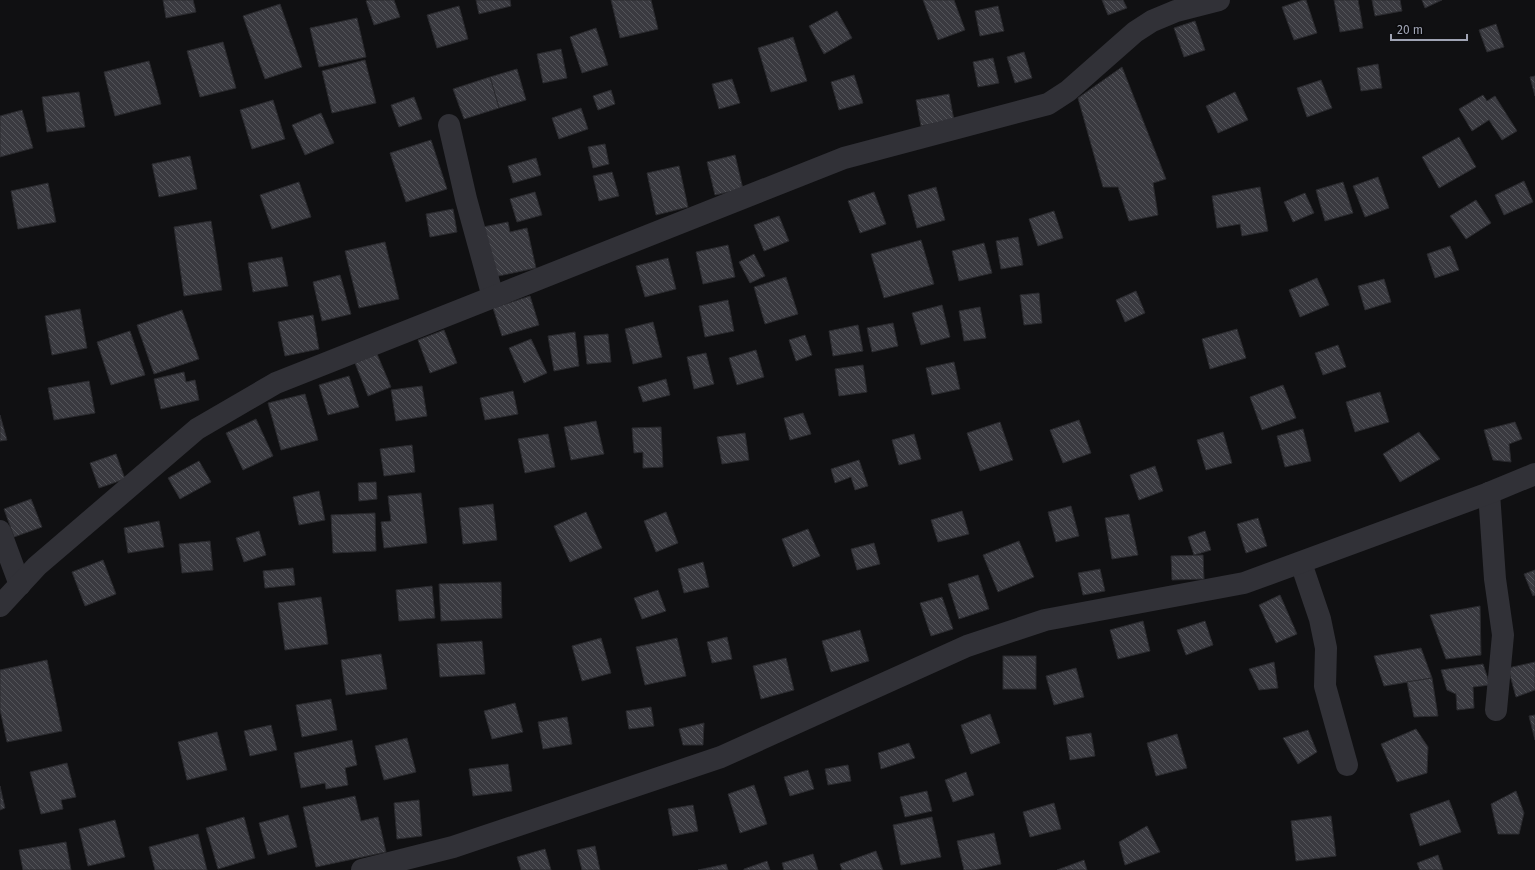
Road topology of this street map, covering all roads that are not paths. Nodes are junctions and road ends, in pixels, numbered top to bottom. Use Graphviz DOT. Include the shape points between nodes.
graph roads {
  1 [pos="1219,0"];
  2 [pos="449,125"];
  3 [pos="493,297"];
  4 [pos="1535,474"];
  5 [pos="1488,493"];
  6 [pos="0,531"];
  7 [pos="1301,563"];
  8 [pos="20,585"];
  9 [pos="0,606"];
  10 [pos="1496,710"];
  11 [pos="1347,765"];
  12 [pos="362,870"];
  1 -- 3 [label="street" via="1176,11 1152,21 1135,32 1068,91 1048,104 844,158"];
  2 -- 3 [label="street" via="467,205"];
  3 -- 8 [label="street" via="276,383 197,429 37,566"];
  4 -- 5 [label="street"];
  5 -- 7 [label="street"];
  5 -- 10 [label="street" via="1495,579 1503,635"];
  6 -- 8 [label="street"];
  7 -- 11 [label="street" via="1320,619 1326,648 1325,686"];
  7 -- 12 [label="street" via="1244,583 1045,620 967,646 721,757 453,847"];
  8 -- 9 [label="street"];
}
